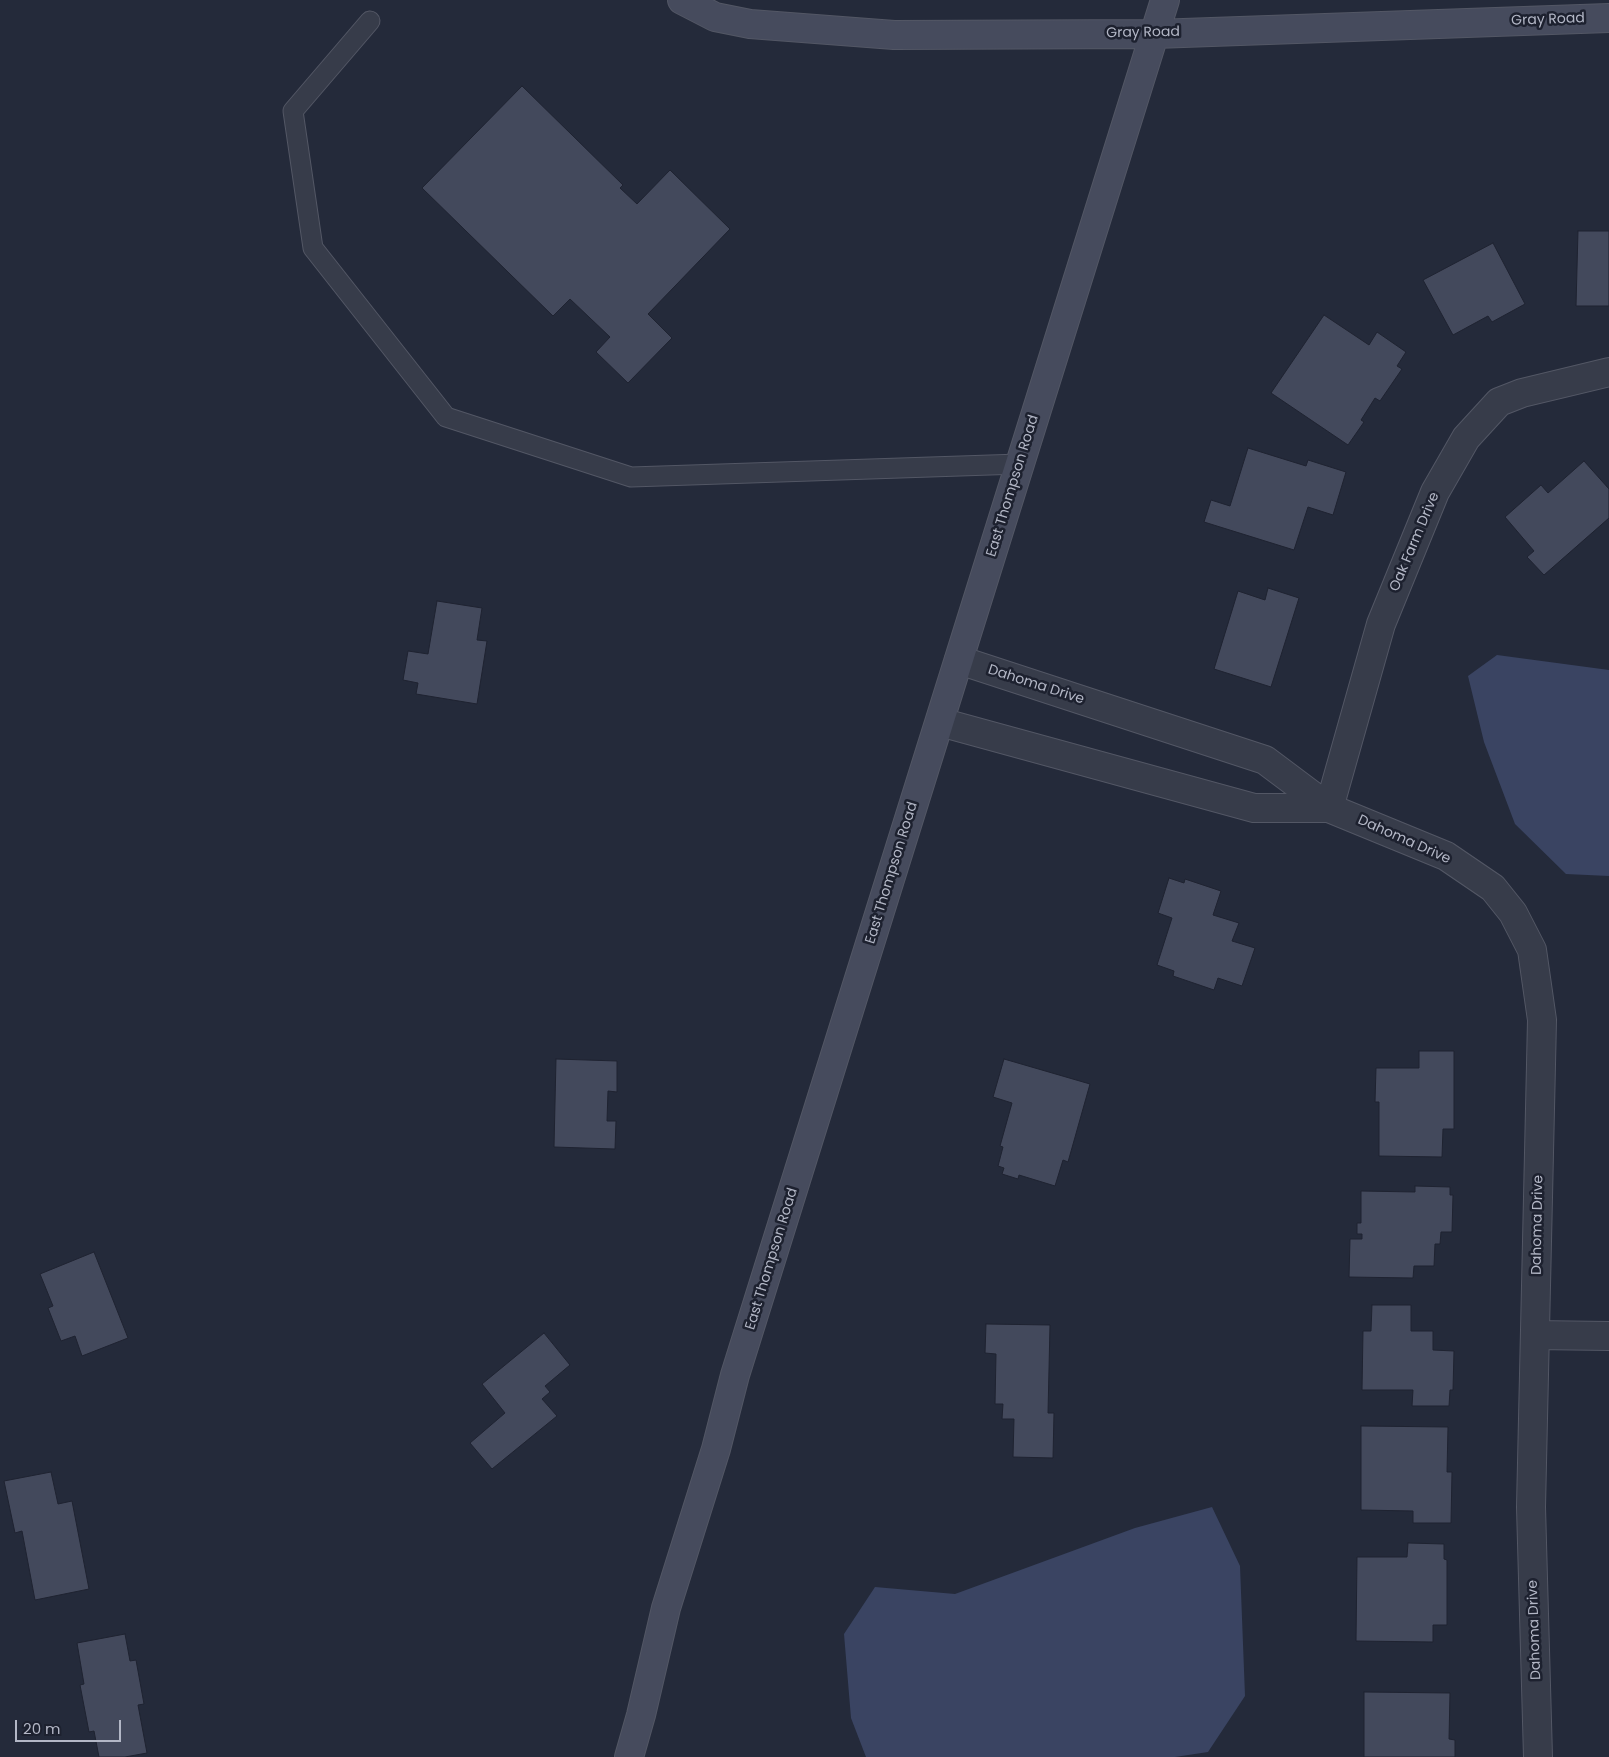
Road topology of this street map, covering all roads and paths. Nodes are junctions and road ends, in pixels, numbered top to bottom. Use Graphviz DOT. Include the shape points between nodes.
graph roads {
  1 [pos="682,0"];
  2 [pos="1165,0"];
  3 [pos="1609,18"];
  4 [pos="370,21"];
  5 [pos="1155,34"];
  6 [pos="1609,372"];
  7 [pos="1020,464"];
  8 [pos="959,660"];
  9 [pos="940,722"];
  10 [pos="1329,808"];
  11 [pos="1535,1335"];
  12 [pos="1609,1336"];
  13 [pos="641,1715"];
  14 [pos="628,1757"];
  15 [pos="642,1757"];
  16 [pos="1538,1757"];
  1 -- 5 [label="main road, Gray Road" via="715,17 750,24 894,35"];
  2 -- 5 [label="main road, East Thompson Road"];
  3 -- 5 [label="main road, Gray Road"];
  4 -- 7 [label="lane" via="293,111 313,248 446,417 631,477"];
  5 -- 7 [label="main road, East Thompson Road"];
  6 -- 10 [label="street, Oak Farm Drive" via="1522,393 1499,402 1466,438 1435,492 1381,624"];
  7 -- 8 [label="main road, East Thompson Road"];
  8 -- 9 [label="main road, East Thompson Road"];
  8 -- 10 [label="street, Dahoma Drive" via="1265,760"];
  9 -- 10 [label="street, Dahoma Drive" via="1254,808"];
  9 -- 13 [label="main road, East Thompson Road" via="736,1375 666,1608"];
  10 -- 11 [label="street, Dahoma Drive" via="1446,856 1493,888 1513,913 1532,950 1542,1020"];
  11 -- 12 [label="street"];
  11 -- 16 [label="street, Dahoma Drive" via="1531,1507"];
  13 -- 14 [label="main road, East Thompson Road"];
  13 -- 15 [label="main road, East Thompson Road"];
}
